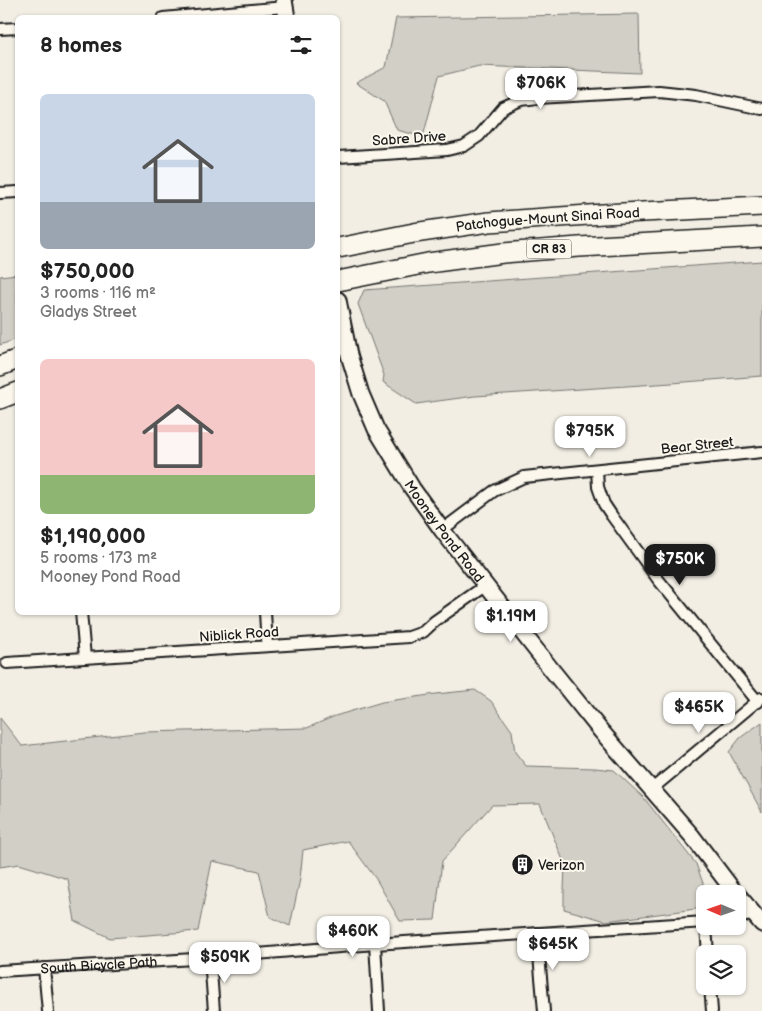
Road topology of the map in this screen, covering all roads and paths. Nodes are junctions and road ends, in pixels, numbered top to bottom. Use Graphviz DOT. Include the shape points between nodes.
graph roads {
  1 [pos="285,8"];
  2 [pos="199,15"];
  3 [pos="15,28"];
  4 [pos="0,29"];
  5 [pos="762,109"];
  6 [pos="340,157"];
  7 [pos="15,192"];
  8 [pos="0,193"];
  9 [pos="762,206"];
  10 [pos="762,238"];
  11 [pos="340,248"];
  12 [pos="340,281"];
  13 [pos="340,310"];
  14 [pos="15,360"];
  15 [pos="0,366"];
  16 [pos="15,393"];
  17 [pos="0,399"];
  18 [pos="762,452"];
  19 [pos="597,470"];
  20 [pos="442,530"];
  21 [pos="486,585"];
  22 [pos="82,615"];
  23 [pos="265,615"];
  24 [pos="267,646"];
  25 [pos="84,658"];
  26 [pos="7,663"];
  27 [pos="760,700"];
  28 [pos="652,789"];
  29 [pos="730,885"];
  30 [pos="746,903"];
  31 [pos="746,917"];
  32 [pos="759,917"];
  33 [pos="696,923"];
  34 [pos="537,933"];
  35 [pos="375,944"];
  36 [pos="210,958"];
  37 [pos="44,968"];
  38 [pos="0,972"];
  39 [pos="711,995"];
  40 [pos="48,1011"];
  41 [pos="214,1011"];
  42 [pos="379,1011"];
  43 [pos="544,1011"];
  44 [pos="712,1011"];
  1 -- 2 [label="street"];
  3 -- 4 [label="street"];
  5 -- 6 [label="street, Sabre Drive" via="660,91 538,98 521,100 503,108 479,136 464,146"];
  7 -- 8 [label="street"];
  9 -- 11 [label="highway, Patchogue-Mount Sinai Road / CR 83" via="489,222"];
  10 -- 12 [label="highway, Patchogue-Mount Sinai Road / CR 83" via="504,253 428,263"];
  13 -- 20 [label="street, Mooney Pond Road" via="349,355 368,412 398,466"];
  14 -- 15 [label="highway"];
  16 -- 17 [label="highway"];
  18 -- 19 [label="street, Bear Street"];
  19 -- 20 [label="street, Bear Street" via="524,477 494,491"];
  19 -- 27 [label="street" via="598,487 612,516 657,578"];
  20 -- 21 [label="street, Mooney Pond Road"];
  21 -- 24 [label="street, Niblick Road" via="423,632 408,637"];
  21 -- 28 [label="street, Mooney Pond Road"];
  22 -- 25 [label="street"];
  23 -- 24 [label="street"];
  24 -- 25 [label="street, Niblick Road"];
  25 -- 26 [label="street, Niblick Road"];
  27 -- 28 [label="street"];
  28 -- 29 [label="street, Mooney Pond Road"];
  30 -- 32 [label="street, Mooney Pond Road"];
  31 -- 32 [label="street"];
  33 -- 34 [label="street, South Bicycle Path"];
  34 -- 35 [label="street, South Bicycle Path"];
  34 -- 43 [label="street"];
  35 -- 36 [label="street, South Bicycle Path"];
  35 -- 42 [label="street"];
  36 -- 37 [label="street, South Bicycle Path"];
  36 -- 41 [label="street"];
  37 -- 38 [label="street, South Bicycle Path"];
  37 -- 40 [label="street"];
  39 -- 44 [label="street"];
}
